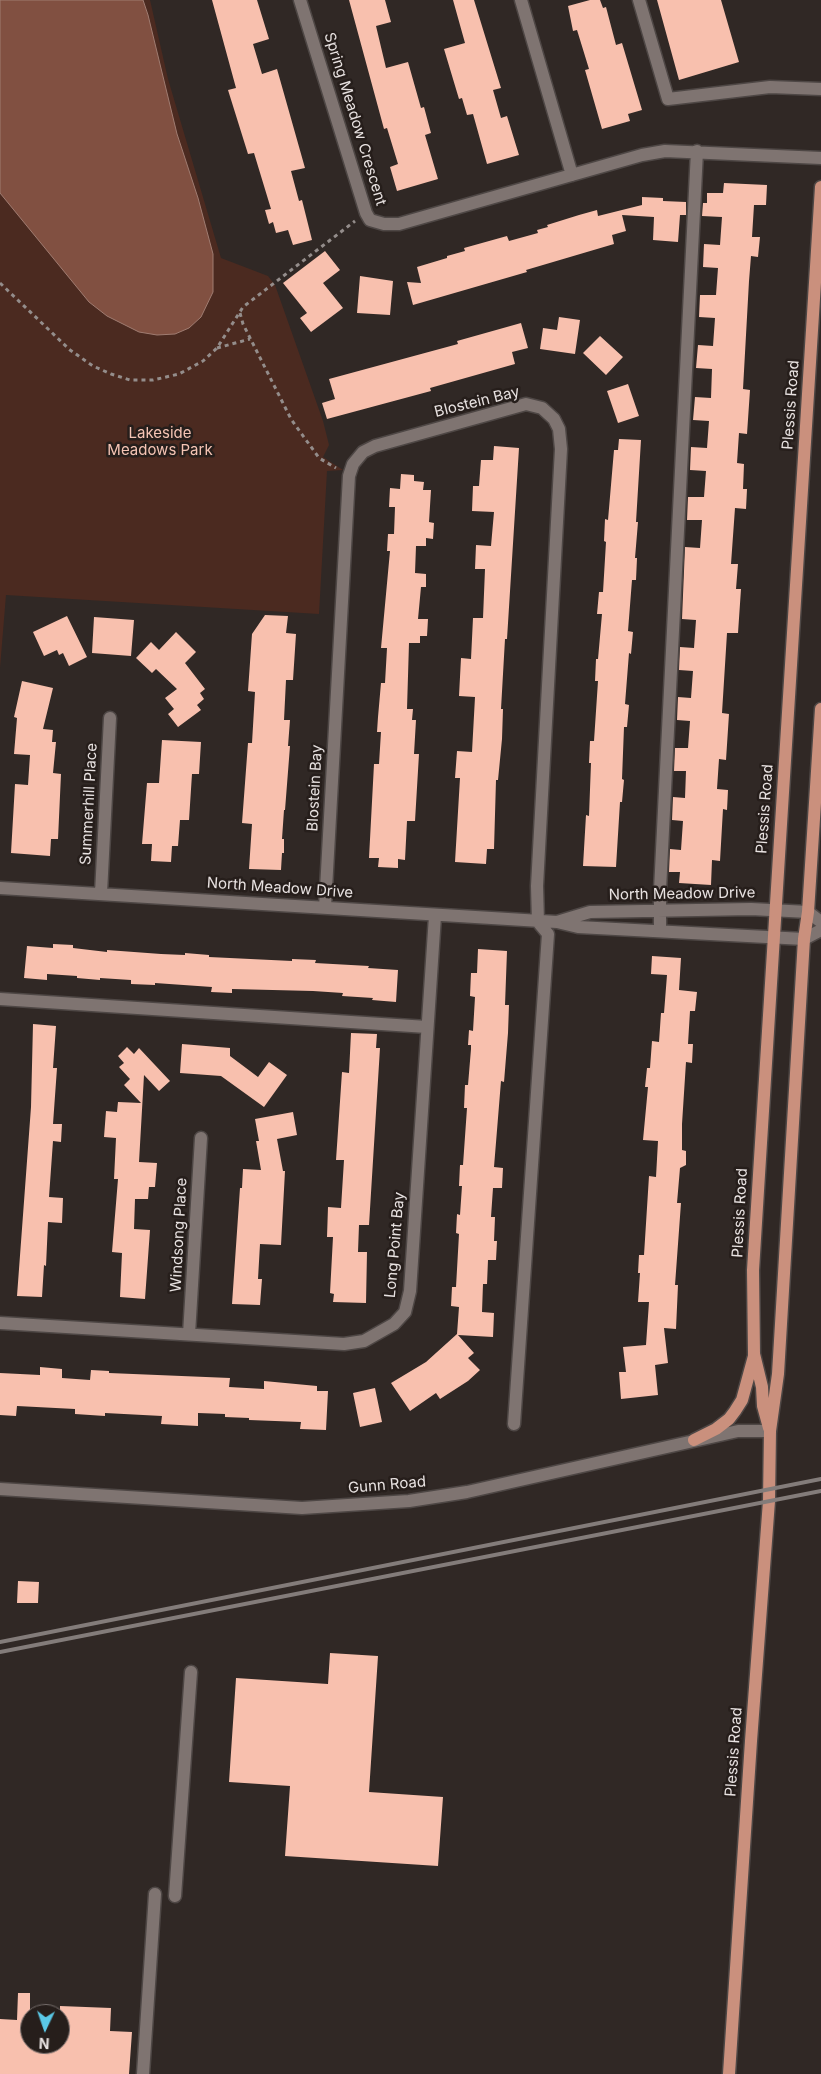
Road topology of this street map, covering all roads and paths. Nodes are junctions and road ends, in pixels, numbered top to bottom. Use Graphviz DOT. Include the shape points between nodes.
graph roads {
  1 [pos="300,0"];
  2 [pos="521,0"];
  3 [pos="639,0"];
  4 [pos="821,89"];
  5 [pos="697,152"];
  6 [pos="821,158"];
  7 [pos="572,175"];
  8 [pos="821,187"];
  9 [pos="366,213"];
  10 [pos="0,283"];
  11 [pos="240,312"];
  12 [pos="250,339"];
  13 [pos="217,348"];
  14 [pos="349,476"];
  15 [pos="821,709"];
  16 [pos="110,718"];
  17 [pos="0,888"];
  18 [pos="100,893"];
  19 [pos="325,908"];
  20 [pos="660,909"];
  21 [pos="775,909"];
  22 [pos="808,912"];
  23 [pos="436,916"];
  24 [pos="538,922"];
  25 [pos="557,922"];
  26 [pos="821,922"];
  27 [pos="821,930"];
  28 [pos="660,932"];
  29 [pos="773,937"];
  30 [pos="804,939"];
  31 [pos="0,999"];
  32 [pos="427,1027"];
  33 [pos="201,1138"];
  34 [pos="0,1323"];
  35 [pos="189,1334"];
  36 [pos="754,1354"];
  37 [pos="514,1424"];
  38 [pos="770,1431"];
  39 [pos="694,1440"];
  40 [pos="0,1489"];
  41 [pos="191,1672"];
  42 [pos="155,1894"];
  43 [pos="175,1896"];
  44 [pos="143,2074"];
  45 [pos="730,2074"];
  1 -- 9 [label="street, Spring Meadow Crescent"];
  2 -- 7 [label="street"];
  3 -- 4 [label="street" via="668,99 770,87"];
  5 -- 6 [label="street, Spring Meadow Crescent"];
  5 -- 7 [label="street, Spring Meadow Crescent" via="666,151 642,155"];
  5 -- 20 [label="street"];
  7 -- 9 [label="street, Spring Meadow Crescent" via="399,224 370,220"];
  8 -- 21 [label="main road, Plessis Road"];
  9 -- 11 [label="path" via="271,284"];
  10 -- 13 [label="path" via="70,350 93,366 130,380 153,380 179,374 203,361"];
  11 -- 12 [label="path"];
  11 -- 13 [label="path"];
  12 -- 13 [label="path"];
  12 -- 14 [label="path" via="291,419 319,458"];
  14 -- 19 [label="street, Blostein Bay"];
  14 -- 24 [label="street, Blostein Bay" via="353,464 363,452 375,446 526,404 542,408 559,429 561,449 537,886"];
  15 -- 22 [label="main road, Plessis Road"];
  16 -- 18 [label="street, Summerhill Place"];
  17 -- 18 [label="street, North Meadow Drive"];
  18 -- 19 [label="street, North Meadow Drive"];
  19 -- 23 [label="street, North Meadow Drive"];
  20 -- 21 [label="street, North Meadow Drive"];
  20 -- 25 [label="street, North Meadow Drive" via="590,912"];
  20 -- 28 [label="street"];
  21 -- 22 [label="street, North Meadow Drive"];
  21 -- 29 [label="main road, Plessis Road"];
  22 -- 26 [label="street"];
  22 -- 30 [label="main road, Plessis Road"];
  23 -- 24 [label="street, North Meadow Drive"];
  23 -- 32 [label="street, Long Point Bay"];
  24 -- 25 [label="street, North Meadow Drive"];
  24 -- 37 [label="street" via="548,934"];
  25 -- 28 [label="street, North Meadow Drive" via="578,928"];
  27 -- 30 [label="street"];
  28 -- 29 [label="street, North Meadow Drive"];
  29 -- 30 [label="street, North Meadow Drive"];
  29 -- 36 [label="main road, Plessis Road" via="753,1270"];
  30 -- 38 [label="main road, Plessis Road" via="778,1374"];
  31 -- 32 [label="street"];
  32 -- 35 [label="street, Long Point Bay" via="410,1291 405,1312 376,1336 344,1344"];
  33 -- 35 [label="street, Windsong Place"];
  34 -- 35 [label="street, Long Point Bay"];
  36 -- 38 [label="main road, Plessis Road"];
  36 -- 39 [label="main road" via="736,1411 729,1420"];
  38 -- 39 [label="street, Gunn Road" via="738,1431"];
  38 -- 45 [label="main road, Plessis Road" via="769,1501 750,1741"];
  39 -- 40 [label="street, Gunn Road" via="467,1492 399,1502 302,1508"];
  41 -- 43 [label="street"];
  42 -- 44 [label="street"];
}
